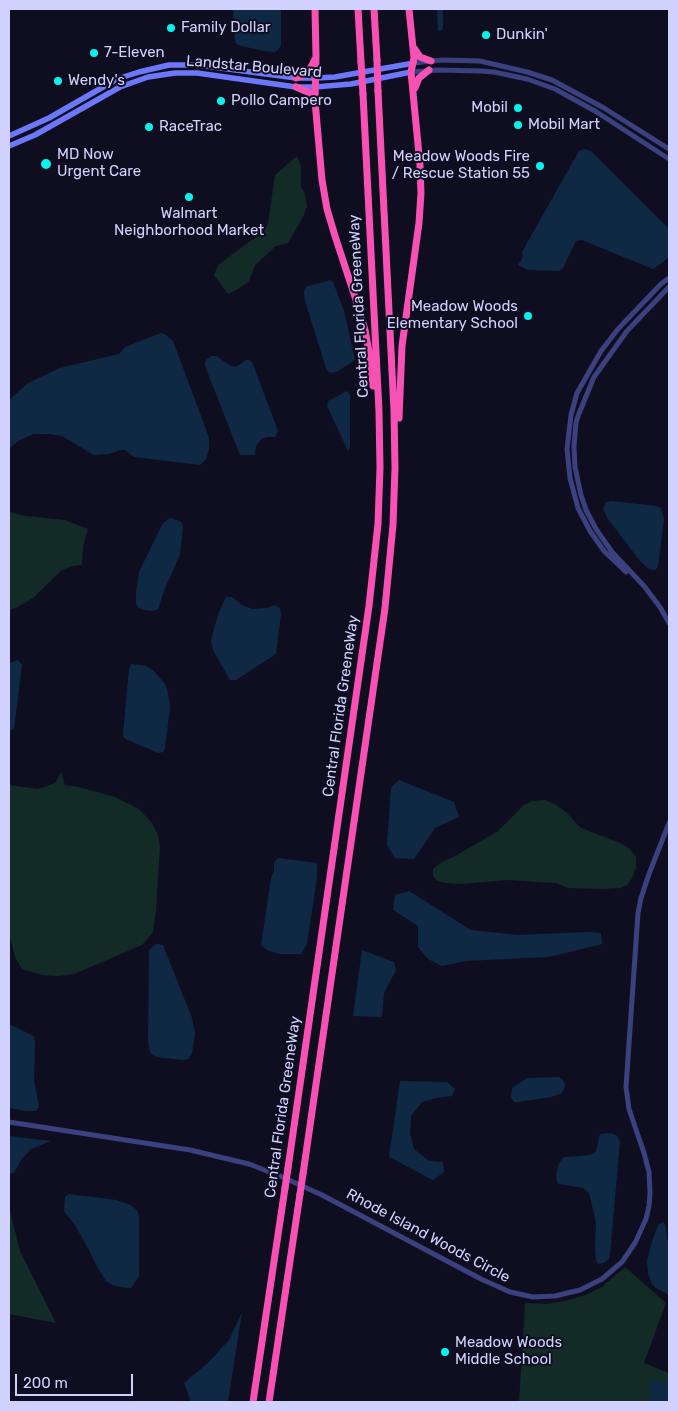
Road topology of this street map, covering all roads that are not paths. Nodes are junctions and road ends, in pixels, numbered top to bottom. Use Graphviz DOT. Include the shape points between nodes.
graph roads {
  1 [pos="315,9"];
  2 [pos="358,9"];
  3 [pos="374,9"];
  4 [pos="409,9"];
  5 [pos="413,44"];
  6 [pos="316,56"];
  7 [pos="431,61"];
  8 [pos="414,64"];
  9 [pos="429,70"];
  10 [pos="411,72"];
  11 [pos="296,78"];
  12 [pos="316,78"];
  13 [pos="296,87"];
  14 [pos="315,87"];
  15 [pos="414,91"];
  16 [pos="315,101"];
  17 [pos="9,136"];
  18 [pos="9,146"];
  19 [pos="669,149"];
  20 [pos="669,159"];
  21 [pos="669,278"];
  22 [pos="669,287"];
  23 [pos="396,468"];
  24 [pos="378,524"];
  25 [pos="644,586"];
  26 [pos="669,623"];
  27 [pos="669,823"];
  28 [pos="9,1122"];
  29 [pos="253,1402"];
  30 [pos="269,1402"];
  1 -- 6 [label="highway"];
  2 -- 24 [label="highway, Central Florida GreeneWay, bridge" via="379,411"];
  3 -- 23 [label="highway, Central Florida GreeneWay, bridge"];
  4 -- 5 [label="highway"];
  5 -- 7 [label="highway" via="420,57"];
  5 -- 8 [label="highway"];
  6 -- 11 [label="highway" via="310,69"];
  6 -- 12 [label="highway"];
  7 -- 8 [label="street, Landstar Boulevard"];
  7 -- 19 [label="street, Landstar Boulevard" via="480,62 552,80"];
  8 -- 10 [label="highway"];
  8 -- 12 [label="main road, Landstar Boulevard"];
  9 -- 10 [label="street, Landstar Boulevard"];
  9 -- 15 [label="highway" via="419,78"];
  9 -- 20 [label="street, Landstar Boulevard" via="494,72 550,87 595,111"];
  10 -- 14 [label="main road, Landstar Boulevard" via="351,84"];
  10 -- 15 [label="highway"];
  11 -- 12 [label="main road, Landstar Boulevard"];
  11 -- 17 [label="main road, Landstar Boulevard" via="198,65 169,65 117,80"];
  12 -- 14 [label="highway"];
  13 -- 14 [label="main road, Landstar Boulevard"];
  13 -- 16 [label="highway" via="310,93"];
  13 -- 18 [label="main road, Landstar Boulevard" via="197,73 148,77 120,87"];
  14 -- 16 [label="highway"];
  15 -- 23 [label="highway" via="421,193 402,346"];
  16 -- 24 [label="highway" via="327,209 365,330 370,357"];
  21 -- 25 [label="street" via="618,328 601,351 577,393 567,449 578,508 590,531 604,551"];
  22 -- 25 [label="street" via="628,331 594,377 578,416 574,446 581,495 596,529 612,552"];
  23 -- 30 [label="highway, Central Florida GreeneWay, bridge" via="388,582"];
  24 -- 29 [label="highway, Central Florida GreeneWay, bridge" via="369,606"];
  25 -- 26 [label="street"];
  27 -- 28 [label="street, Rhode Island Woods Circle" via="638,913 626,1087 628,1109 649,1172 649,1206 635,1243 622,1262 602,1279 580,1290 533,1297 510,1292 312,1190 249,1164 190,1150"];
}
